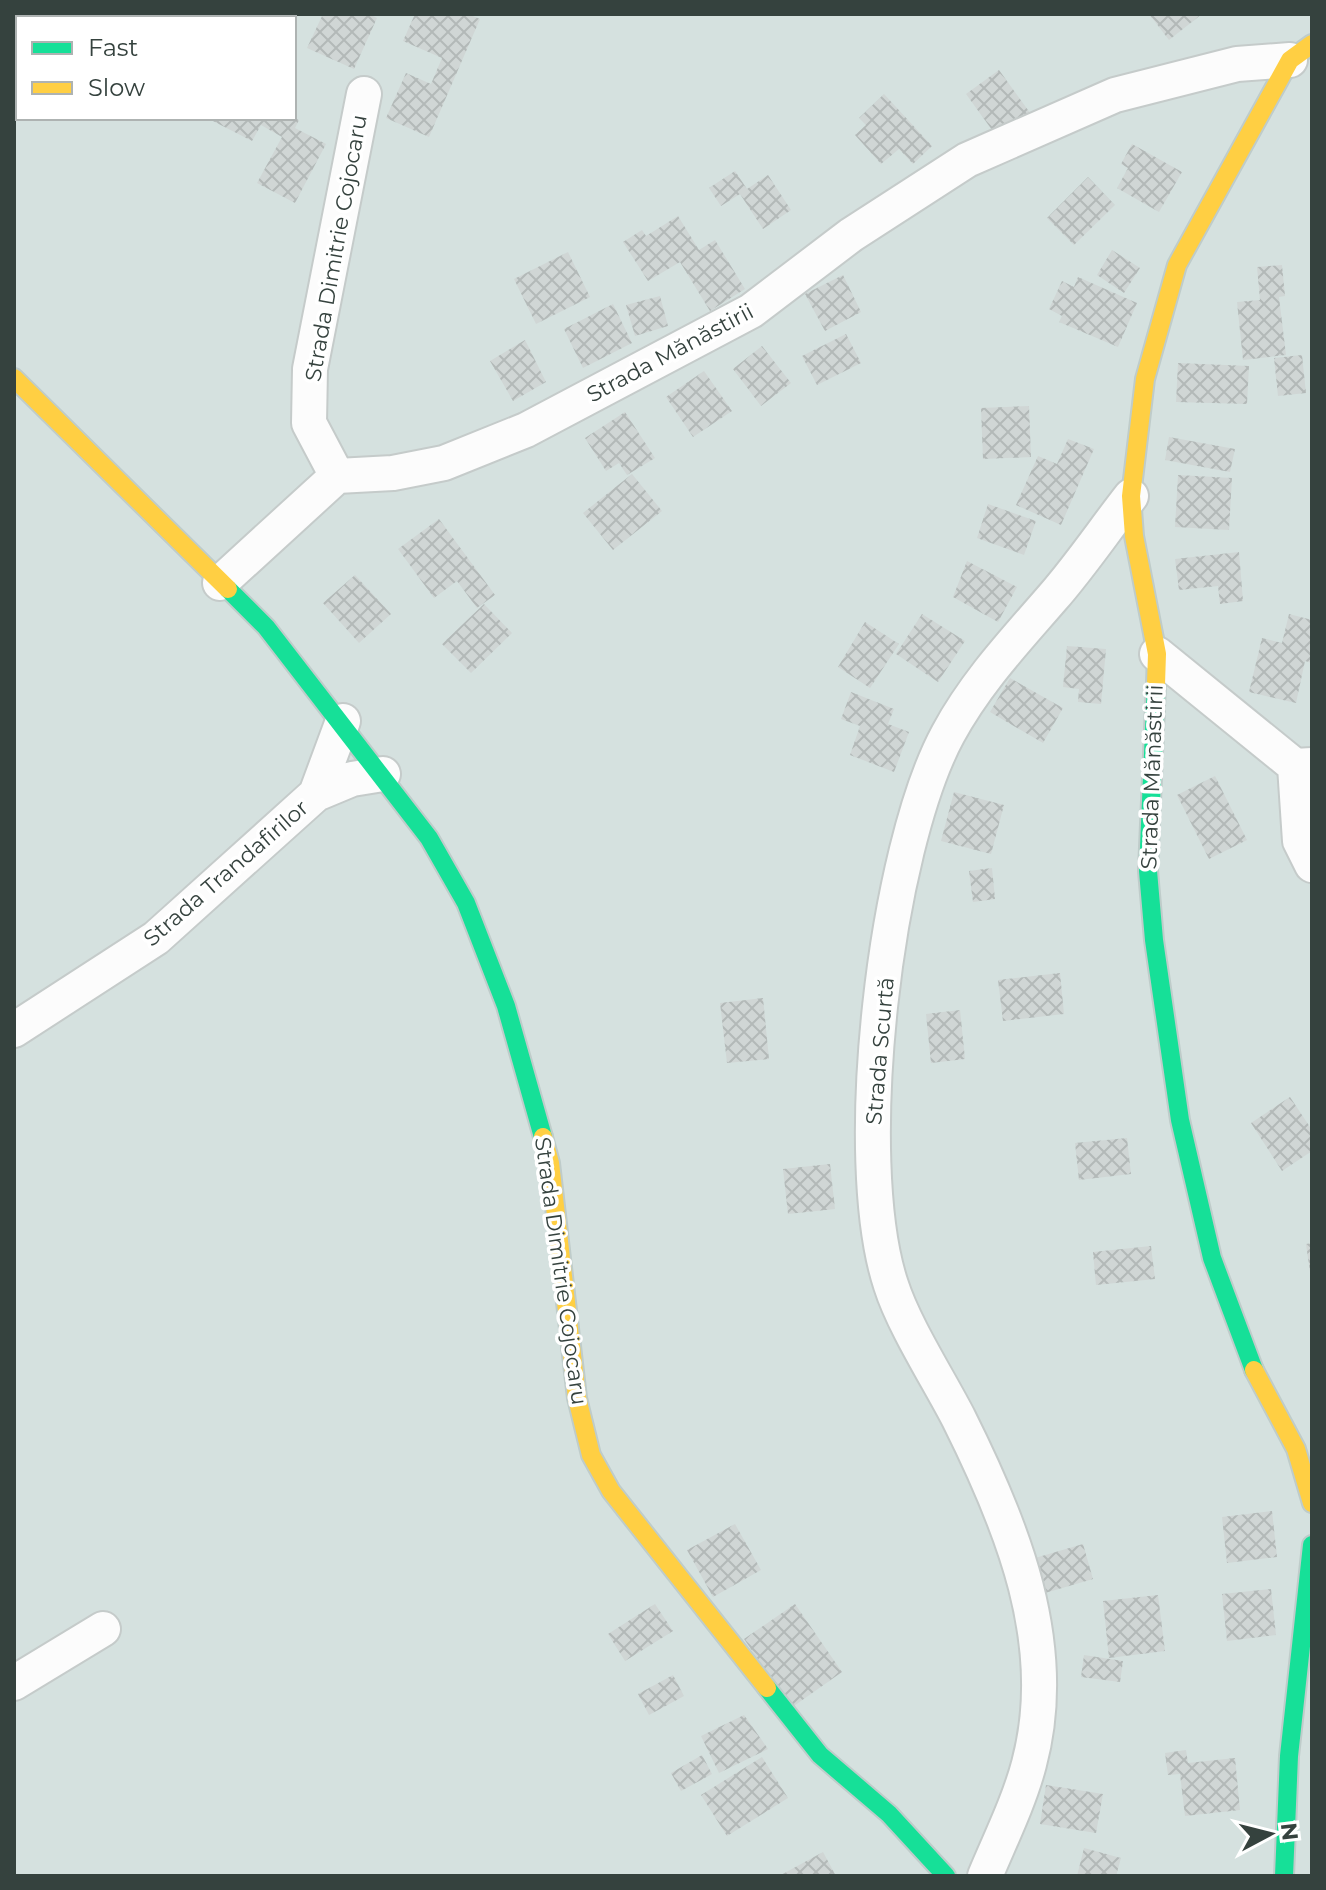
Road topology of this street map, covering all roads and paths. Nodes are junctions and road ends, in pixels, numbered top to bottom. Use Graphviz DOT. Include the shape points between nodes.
graph roads {
  1 [pos="1301,52"];
  2 [pos="364,94"];
  3 [pos="14,378"];
  4 [pos="337,476"];
  5 [pos="1131,496"];
  6 [pos="220,583"];
  7 [pos="1157,654"];
  8 [pos="343,721"];
  9 [pos="1303,766"];
  10 [pos="383,774"];
  11 [pos="316,794"];
  12 [pos="1312,865"];
  13 [pos="14,1030"];
  14 [pos="1312,1503"];
  15 [pos="1312,1545"];
  16 [pos="103,1629"];
  17 [pos="14,1683"];
  18 [pos="946,1876"];
  19 [pos="985,1876"];
  20 [pos="1284,1876"];
  1 -- 4 [label="street, Strada Mănăstirii" via="1115,95 967,160 851,235 751,311 526,430 444,463"];
  1 -- 5 [label="street, Strada Mănăstirii" via="1177,265 1145,379"];
  2 -- 4 [label="street, Strada Dimitrie Cojocaru" via="310,369 309,423"];
  3 -- 6 [label="street, Strada Dimitrie Cojocaru"];
  4 -- 6 [label="street"];
  5 -- 7 [label="street, Strada Mănăstirii"];
  5 -- 19 [label="street, Strada Scurtă" via="988,671 947,735 912,824 886,970 873,1089 873,1197 891,1286 1010,1527 1034,1621 1041,1694 1029,1764"];
  6 -- 8 [label="street, Strada Dimitrie Cojocaru" via="266,627"];
  7 -- 9 [label="street"];
  7 -- 14 [label="street, Strada Mănăstirii" via="1148,871 1180,1120 1212,1258 1249,1361 1296,1449"];
  8 -- 10 [label="street, Strada Dimitrie Cojocaru"];
  8 -- 11 [label="street, Strada Trandafirilor"];
  9 -- 12 [label="street" via="1300,841"];
  10 -- 11 [label="street, Strada Trandafirilor" via="352,779"];
  10 -- 18 [label="street, Strada Dimitrie Cojocaru" via="429,838 466,903 506,1006 550,1163 577,1398 591,1455 611,1491 820,1755 889,1814"];
  11 -- 13 [label="street, Strada Trandafirilor" via="156,938"];
  15 -- 20 [label="street" via="1289,1756"];
  16 -- 17 [label="street"];
}
